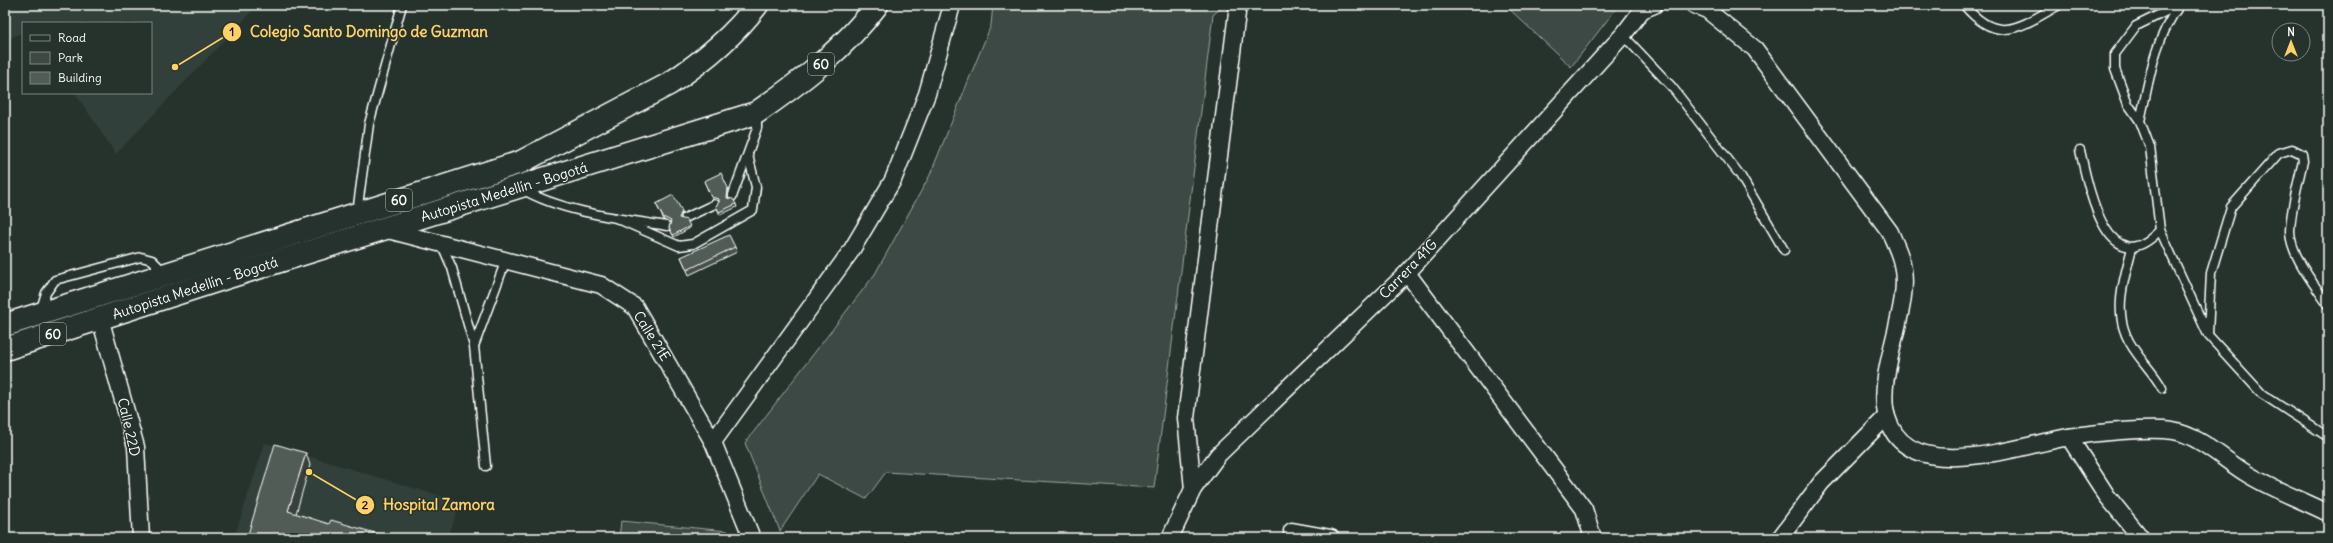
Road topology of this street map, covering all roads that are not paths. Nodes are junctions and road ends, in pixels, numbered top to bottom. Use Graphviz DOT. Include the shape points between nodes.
graph roads {
  1 [pos="402,5"];
  2 [pos="757,5"];
  3 [pos="877,5"];
  4 [pos="952,5"];
  5 [pos="1238,5"];
  6 [pos="1694,5"];
  7 [pos="1964,5"];
  8 [pos="2059,5"];
  9 [pos="2179,5"];
  10 [pos="1648,7"];
  11 [pos="1623,35"];
  12 [pos="756,113"];
  13 [pos="2140,121"];
  14 [pos="2080,150"];
  15 [pos="748,155"];
  16 [pos="520,187"];
  17 [pos="732,197"];
  18 [pos="715,204"];
  19 [pos="356,214"];
  20 [pos="616,218"];
  21 [pos="685,218"];
  22 [pos="667,226"];
  23 [pos="384,229"];
  24 [pos="2160,230"];
  25 [pos="442,244"];
  26 [pos="2132,248"];
  27 [pos="1784,250"];
  28 [pos="506,260"];
  29 [pos="1407,273"];
  30 [pos="2328,305"];
  31 [pos="100,318"];
  32 [pos="5,325"];
  33 [pos="2208,335"];
  34 [pos="474,346"];
  35 [pos="5,349"];
  36 [pos="2162,388"];
  37 [pos="1886,417"];
  38 [pos="2069,436"];
  39 [pos="2328,437"];
  40 [pos="713,442"];
  41 [pos="486,466"];
  42 [pos="1193,488"];
  43 [pos="2328,513"];
  44 [pos="1292,531"];
  45 [pos="141,538"];
  46 [pos="752,538"];
  47 [pos="1170,538"];
  48 [pos="1330,538"];
  49 [pos="1593,538"];
  50 [pos="1780,538"];
  51 [pos="2141,538"];
  1 -- 19 [label="lane" via="369,124"];
  2 -- 19 [label="highway, Autopista Medellín - Bogotá / 60" via="736,29 690,70 669,84 521,162"];
  3 -- 12 [label="highway, Autopista Medellín - Bogotá / 60" via="835,52 797,85"];
  4 -- 40 [label="street" via="927,94 893,180 851,251"];
  5 -- 42 [label="street" via="1186,418"];
  6 -- 37 [label="street" via="1707,10 1755,49 1890,232 1903,264 1903,292 1885,389"];
  7 -- 8 [label="lane" via="1985,26 2003,30 2025,24"];
  9 -- 13 [label="lane" via="2166,24 2157,45"];
  9 -- 13 [label="lane" via="2136,26 2115,54 2115,69 2128,104"];
  10 -- 11 [label="street, Carrera 41G"];
  11 -- 27 [label="lane" via="1672,87 1740,175"];
  11 -- 29 [label="street, Carrera 41G"];
  12 -- 15 [label="lane" via="757,128"];
  12 -- 16 [label="highway, Autopista Medellín - Bogotá / 60"];
  13 -- 24 [label="lane" via="2150,147"];
  14 -- 26 [label="lane" via="2091,201 2104,227 2112,238"];
  15 -- 17 [label="lane"];
  15 -- 20 [label="lane" via="756,187 754,210 693,244 679,246"];
  16 -- 20 [label="lane" via="540,199"];
  16 -- 23 [label="highway, Autopista Medellín - Bogotá / 60"];
  18 -- 21 [label="lane"];
  19 -- 32 [label="highway, Autopista Medellín - Bogotá / 60"];
  20 -- 22 [label="lane"];
  23 -- 25 [label="street, Calle 21E"];
  23 -- 31 [label="highway, Autopista Medellín - Bogotá / 60"];
  24 -- 26 [label="lane" via="2150,240"];
  24 -- 33 [label="lane"];
  25 -- 28 [label="street, Calle 21E"];
  25 -- 34 [label="lane" via="452,268"];
  26 -- 36 [label="lane" via="2120,297 2121,316 2126,336 2154,372"];
  28 -- 34 [label="lane"];
  28 -- 40 [label="street, Calle 21E" via="601,285 635,307"];
  29 -- 42 [label="street, Carrera 41G" via="1218,455"];
  29 -- 49 [label="street" via="1584,509"];
  30 -- 33 [label="lane" via="2301,265 2290,232 2303,161 2302,154 2292,149 2270,160 2231,207 2211,273"];
  31 -- 35 [label="highway, Autopista Medellín - Bogotá / 60"];
  31 -- 45 [label="street, Calle 22D" via="136,447"];
  33 -- 39 [label="lane" via="2262,394"];
  34 -- 41 [label="lane"];
  37 -- 38 [label="street" via="1898,440 1923,454 1950,458 2008,451"];
  37 -- 50 [label="street" via="1821,483"];
  38 -- 43 [label="street" via="2149,430 2174,431 2194,439 2250,476"];
  38 -- 51 [label="street" via="2107,496"];
  40 -- 46 [label="street, Calle 21E"];
  42 -- 47 [label="street, Carrera 41G"];
  44 -- 48 [label="street"];
}
